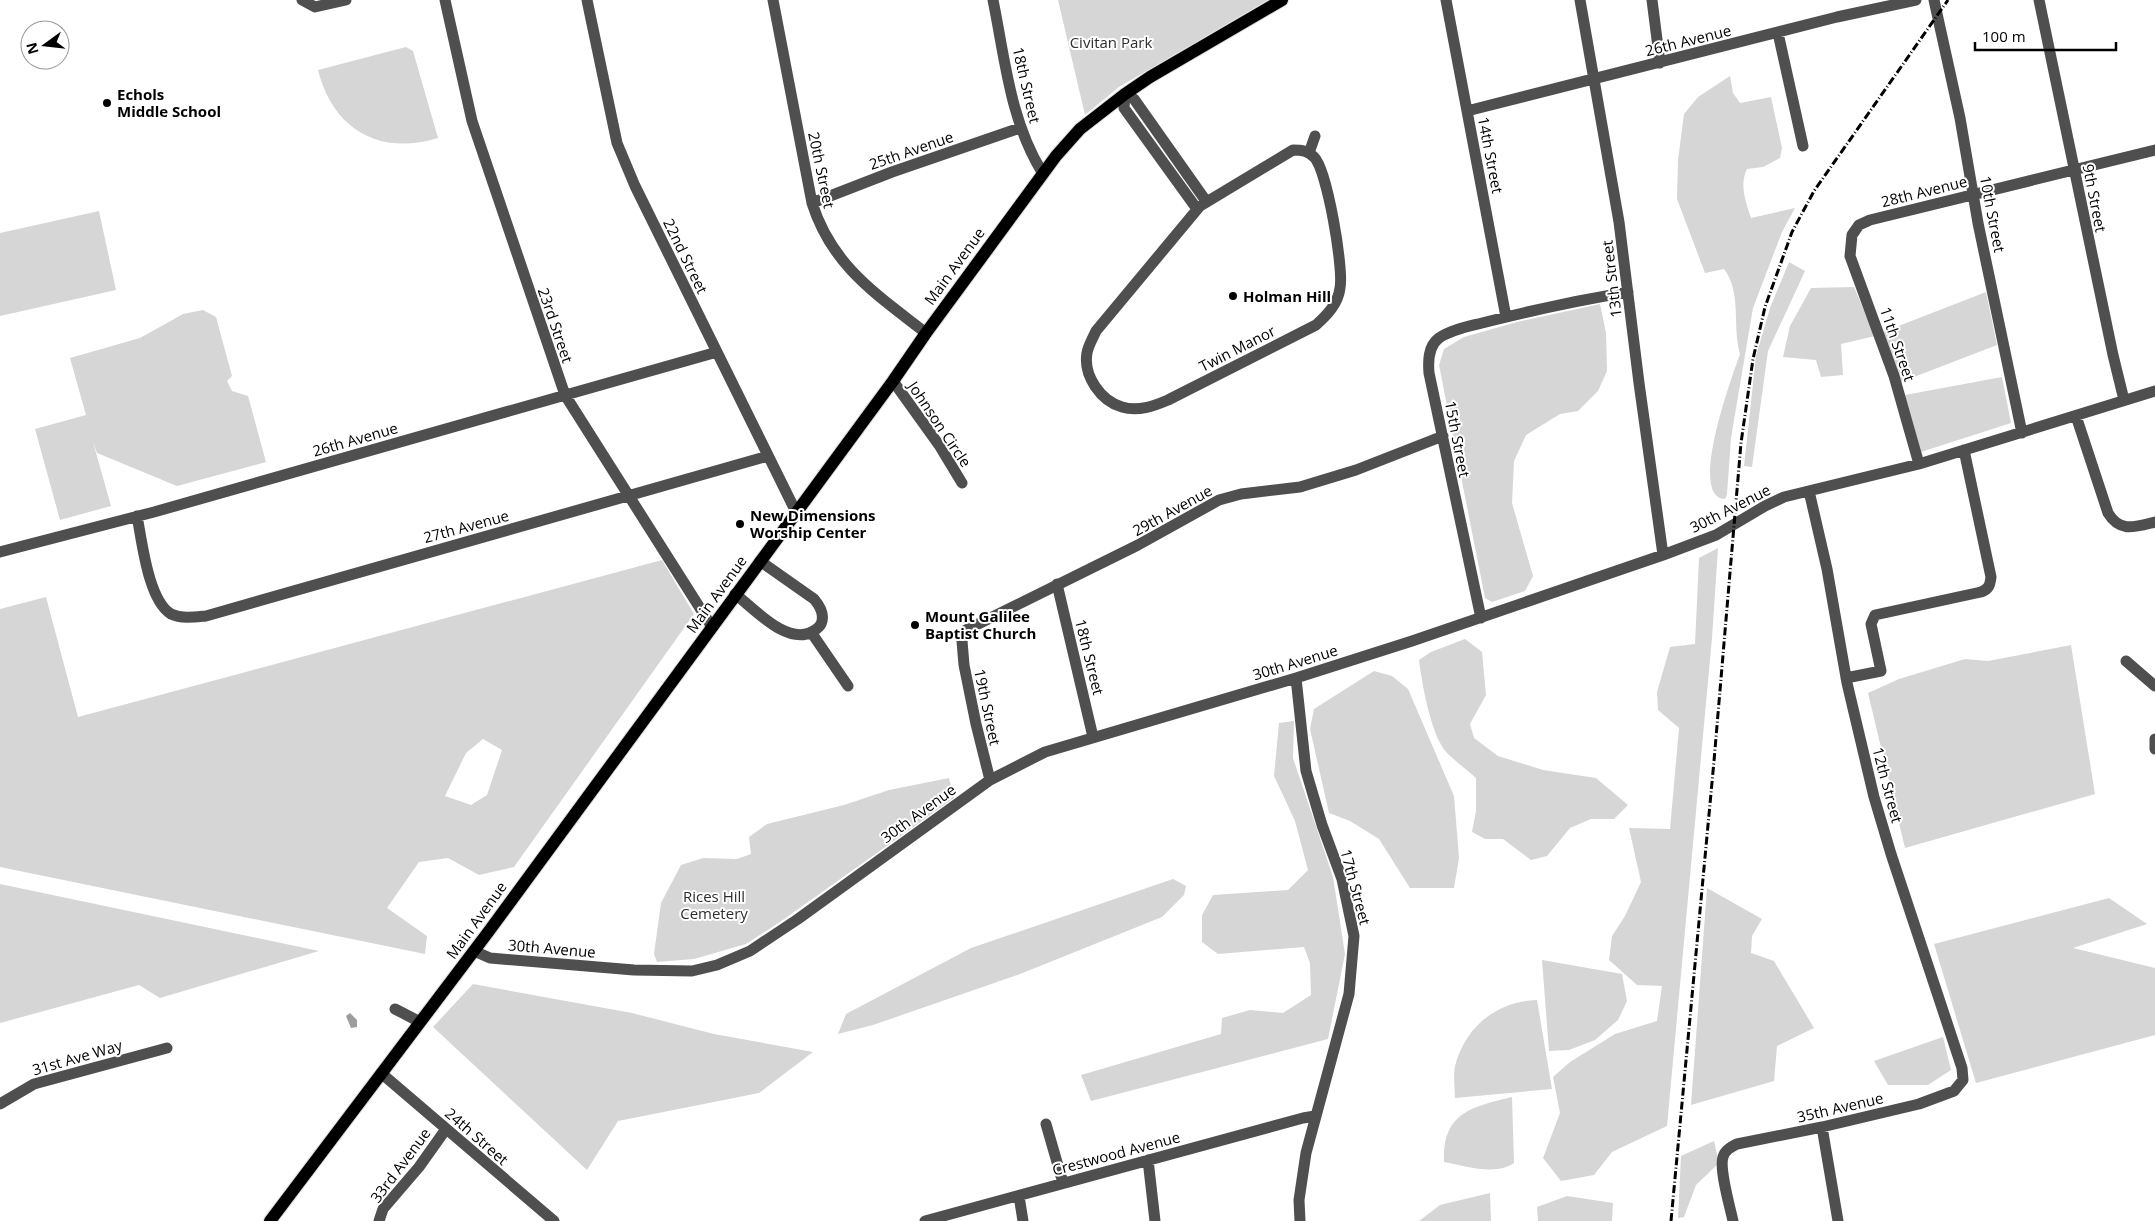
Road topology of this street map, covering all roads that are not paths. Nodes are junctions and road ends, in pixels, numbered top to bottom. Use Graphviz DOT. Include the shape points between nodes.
graph roads {
  1 [pos="346,0"];
  2 [pos="445,0"];
  3 [pos="587,0"];
  4 [pos="773,0"];
  5 [pos="993,0"];
  6 [pos="1282,0"];
  7 [pos="1446,0"];
  8 [pos="1580,0"];
  9 [pos="1652,0"];
  10 [pos="1916,0"];
  11 [pos="1934,0"];
  12 [pos="2040,0"];
  13 [pos="303,1"];
  14 [pos="1778,33"];
  15 [pos="1660,63"];
  16 [pos="1594,78"];
  17 [pos="1125,94"];
  18 [pos="1467,110"];
  19 [pos="1020,128"];
  20 [pos="1316,136"];
  21 [pos="1803,146"];
  22 [pos="2155,150"];
  23 [pos="1309,153"];
  24 [pos="2074,170"];
  25 [pos="1042,172"];
  26 [pos="1973,194"];
  27 [pos="812,202"];
  28 [pos="1202,205"];
  29 [pos="1852,235"];
  30 [pos="1628,292"];
  31 [pos="1506,316"];
  32 [pos="926,333"];
  33 [pos="717,352"];
  34 [pos="894,381"];
  35 [pos="2155,391"];
  36 [pos="565,395"];
  37 [pos="2124,400"];
  38 [pos="2076,416"];
  39 [pos="2022,433"];
  40 [pos="1443,436"];
  41 [pos="1964,450"];
  42 [pos="768,456"];
  43 [pos="1919,464"];
  44 [pos="962,483"];
  45 [pos="1809,491"];
  46 [pos="630,496"];
  47 [pos="796,512"];
  48 [pos="137,516"];
  49 [pos="2155,522"];
  50 [pos="0,552"];
  51 [pos="1663,555"];
  52 [pos="760,561"];
  53 [pos="1057,584"];
  54 [pos="735,594"];
  55 [pos="1481,618"];
  56 [pos="712,627"];
  57 [pos="811,632"];
  58 [pos="962,641"];
  59 [pos="2126,661"];
  60 [pos="1296,678"];
  61 [pos="1846,678"];
  62 [pos="848,686"];
  63 [pos="2155,686"];
  64 [pos="1093,737"];
  65 [pos="2155,739"];
  66 [pos="2155,749"];
  67 [pos="990,780"];
  68 [pos="474,951"];
  69 [pos="394,1009"];
  70 [pos="420,1022"];
  71 [pos="167,1048"];
  72 [pos="381,1073"];
  73 [pos="1963,1080"];
  74 [pos="0,1104"];
  75 [pos="1315,1116"];
  76 [pos="1046,1124"];
  77 [pos="1822,1127"];
  78 [pos="446,1129"];
  79 [pos="1148,1160"];
  80 [pos="1063,1183"];
  81 [pos="1018,1196"];
  82 [pos="379,1220"];
  83 [pos="270,1221"];
  84 [pos="554,1221"];
  85 [pos="926,1221"];
  86 [pos="1024,1221"];
  87 [pos="1155,1221"];
  88 [pos="1300,1221"];
  89 [pos="1733,1221"];
  90 [pos="1838,1221"];
  1 -- 13 [label="street" via="315,7"];
  2 -- 36 [label="street, 23rd Street" via="472,121"];
  3 -- 33 [label="street, 22nd Street" via="616,143"];
  4 -- 27 [label="street, 20th Street"];
  5 -- 19 [label="street, 18th Street"];
  6 -- 17 [label="main road, Main Avenue"];
  7 -- 18 [label="street, 14th Street"];
  8 -- 16 [label="street, 13th Street"];
  9 -- 15 [label="street"];
  10 -- 14 [label="street, 26th Avenue"];
  11 -- 26 [label="street, 10th Street"];
  12 -- 24 [label="street, 9th Street"];
  14 -- 15 [label="street, 26th Avenue"];
  14 -- 21 [label="street"];
  15 -- 16 [label="street, 26th Avenue"];
  16 -- 18 [label="street, 26th Avenue"];
  16 -- 30 [label="street, 13th Street"];
  17 -- 25 [label="main road, Main Avenue" via="1080,129"];
  17 -- 28 [label="street" via="1124,108"];
  18 -- 31 [label="street, 14th Street"];
  19 -- 25 [label="street, 18th Street"];
  19 -- 27 [label="street, 25th Avenue"];
  20 -- 23 [label="street"];
  22 -- 24 [label="street, 28th Avenue"];
  23 -- 28 [label="street, Twin Manor" via="1294,150"];
  23 -- 28 [label="street, Twin Manor" via="1316,158 1325,181 1341,265 1340,289 1331,311 1316,325 1168,400 1147,408 1123,408 1102,396 1089,376 1087,353 1096,331"];
  24 -- 26 [label="street, 28th Avenue"];
  24 -- 37 [label="street, 9th Street"];
  25 -- 32 [label="main road, Main Avenue"];
  26 -- 29 [label="street, 28th Avenue" via="1870,220 1859,225"];
  26 -- 39 [label="street, 10th Street"];
  27 -- 32 [label="street, 20th Street" via="828,242 850,269"];
  29 -- 43 [label="street, 11th Street" via="1853,268 1894,376"];
  30 -- 31 [label="street"];
  30 -- 51 [label="street, 13th Street"];
  31 -- 40 [label="street, 15th Street" via="1438,338 1431,348 1429,373"];
  32 -- 34 [label="main road, Main Avenue"];
  33 -- 36 [label="street, 26th Avenue"];
  33 -- 42 [label="street, 22nd Street"];
  34 -- 44 [label="street, Johnson Circle"];
  34 -- 47 [label="main road, Main Avenue"];
  35 -- 37 [label="street, 30th Avenue"];
  36 -- 46 [label="street, 23rd Street"];
  36 -- 48 [label="street, 26th Avenue"];
  37 -- 38 [label="street, 30th Avenue"];
  38 -- 39 [label="street, 30th Avenue"];
  38 -- 49 [label="street" via="2108,513 2114,522 2125,527"];
  39 -- 41 [label="street, 30th Avenue"];
  40 -- 53 [label="street, 29th Avenue" via="1356,470 1300,487 1219,500 1138,545"];
  40 -- 55 [label="street, 15th Street"];
  41 -- 43 [label="street, 30th Avenue"];
  41 -- 61 [label="street" via="1992,577 1990,586 1982,592 1875,615 1871,624 1881,671"];
  42 -- 46 [label="street, 27th Avenue"];
  42 -- 47 [label="street, 22nd Street"];
  43 -- 45 [label="street, 30th Avenue"];
  45 -- 51 [label="street, 30th Avenue" via="1784,497 1716,535"];
  45 -- 61 [label="street, 12th Street"];
  46 -- 48 [label="street, 27th Avenue" via="206,616 183,617 171,614 152,584"];
  46 -- 56 [label="street, 23rd Street"];
  47 -- 52 [label="main road, Main Avenue"];
  48 -- 50 [label="street, 26th Avenue"];
  51 -- 55 [label="street, 30th Avenue"];
  52 -- 54 [label="main road, Main Avenue"];
  52 -- 57 [label="street" via="820,606 821,624"];
  53 -- 58 [label="street, 29th Avenue" via="976,623 966,630"];
  53 -- 64 [label="street, 18th Street"];
  54 -- 56 [label="main road, Main Avenue"];
  54 -- 57 [label="street" via="784,632 796,636"];
  55 -- 60 [label="street, 30th Avenue"];
  56 -- 68 [label="main road, Main Avenue"];
  57 -- 62 [label="street"];
  58 -- 67 [label="street, 19th Street" via="964,665"];
  59 -- 63 [label="street"];
  60 -- 64 [label="street, 30th Avenue"];
  60 -- 75 [label="street, 17th Street" via="1306,771 1342,879 1354,936 1349,994"];
  61 -- 73 [label="street, 12th Street" via="1877,806 1962,1068"];
  64 -- 67 [label="street, 30th Avenue" via="1045,752"];
  65 -- 66 [label="street"];
  67 -- 68 [label="street, 30th Avenue" via="798,919 750,951 716,966 692,971 634,970 490,958"];
  68 -- 70 [label="main road, Main Avenue"];
  69 -- 70 [label="street"];
  70 -- 72 [label="main road, Main Avenue"];
  71 -- 74 [label="street, 31st Ave Way" via="34,1084"];
  72 -- 78 [label="street, 24th Street"];
  72 -- 83 [label="main road, Main Avenue"];
  73 -- 77 [label="street, 35th Avenue" via="1954,1090 1919,1104"];
  75 -- 79 [label="street, Crestwood Avenue"];
  75 -- 88 [label="street, 17th Street" via="1303,1172"];
  76 -- 80 [label="street"];
  77 -- 89 [label="street, 35th Avenue" via="1728,1148 1723,1157"];
  77 -- 90 [label="street"];
  78 -- 82 [label="street, 33rd Avenue" via="383,1209"];
  78 -- 84 [label="street, 24th Street"];
  79 -- 80 [label="street, Crestwood Avenue"];
  79 -- 87 [label="street"];
  80 -- 81 [label="street, Crestwood Avenue"];
  81 -- 85 [label="street, Crestwood Avenue"];
  81 -- 86 [label="street"];
}
